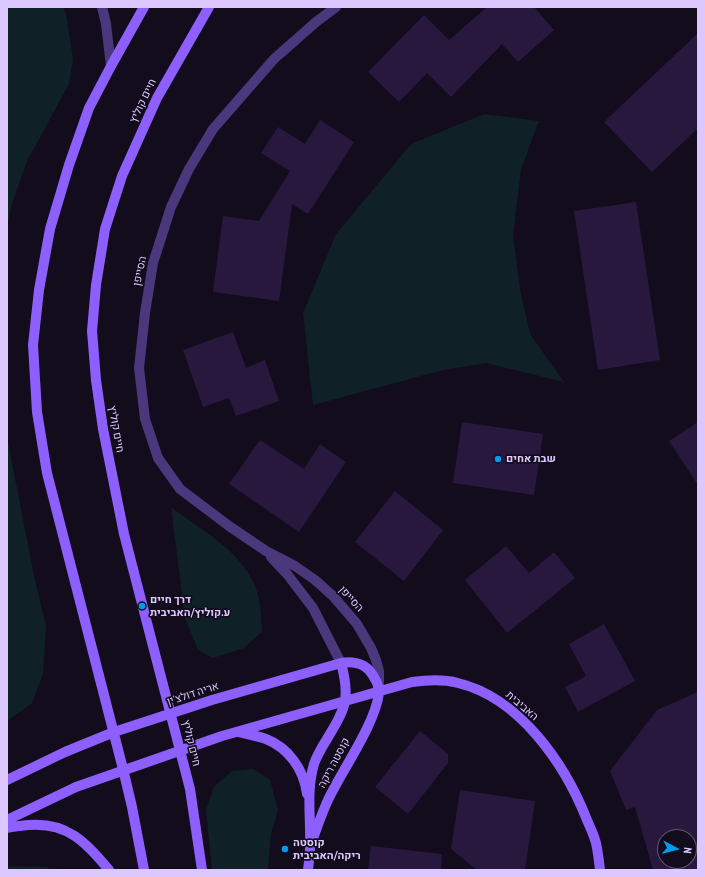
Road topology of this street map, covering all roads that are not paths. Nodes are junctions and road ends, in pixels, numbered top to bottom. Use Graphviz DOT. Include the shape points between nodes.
graph roads {
  1 [pos="102,7"];
  2 [pos="144,7"];
  3 [pos="209,7"];
  4 [pos="336,7"];
  5 [pos="111,66"];
  6 [pos="266,551"];
  7 [pos="341,663"];
  8 [pos="379,691"];
  9 [pos="346,701"];
  10 [pos="172,714"];
  11 [pos="114,732"];
  12 [pos="237,732"];
  13 [pos="181,750"];
  14 [pos="123,769"];
  15 [pos="7,780"];
  16 [pos="309,808"];
  17 [pos="7,820"];
  18 [pos="7,828"];
  19 [pos="310,846"];
  20 [pos="109,870"];
  21 [pos="144,870"];
  22 [pos="202,870"];
  23 [pos="308,870"];
  24 [pos="600,870"];
  1 -- 5 [label="street"];
  2 -- 5 [label="main road"];
  3 -- 10 [label="main road, חיים קוליץ" via="157,98 122,176 106,229 96,285 92,331 103,429 124,534"];
  4 -- 6 [label="street, הסייפן" via="274,59 213,129 189,169 171,207 153,263 145,312 139,368 145,419 158,458 180,489"];
  5 -- 11 [label="main road" via="89,108 68,165 50,229 33,344 37,412 47,473"];
  6 -- 7 [label="street, הסייפן" via="313,608"];
  6 -- 8 [label="street, הסייפן" via="315,580 346,611 364,635 376,660"];
  7 -- 8 [label="main road, אריה דולצ'ין" via="354,662 369,670"];
  7 -- 9 [label="main road, הסייפן" via="346,683"];
  7 -- 10 [label="main road, אריה דולצ'ין"];
  8 -- 9 [label="main road, האביבית"];
  8 -- 19 [label="main road, קוסטה ריקה" via="372,718 327,802"];
  8 -- 24 [label="main road, האביבית" via="412,682 438,680 458,682 475,688 502,703 529,726 557,760 579,799 596,842"];
  9 -- 12 [label="main road"];
  9 -- 16 [label="main road, קוסטה ריקה" via="314,764"];
  10 -- 11 [label="main road, אריה דולצ'ין"];
  10 -- 13 [label="main road, חיים קוליץ"];
  11 -- 14 [label="main road"];
  11 -- 15 [label="main road, אריה דולצ'ין" via="64,752"];
  12 -- 13 [label="main road"];
  12 -- 16 [label="main road" via="266,739 289,755 306,785"];
  13 -- 14 [label="main road"];
  13 -- 22 [label="main road, חיים קוליץ" via="190,789"];
  14 -- 17 [label="main road" via="76,787"];
  14 -- 21 [label="main road"];
  16 -- 19 [label="main road, קוסטה ריקה"];
  18 -- 20 [label="main road" via="39,824 66,830 94,852"];
  19 -- 23 [label="main road, קוסטה ריקה"];
}
